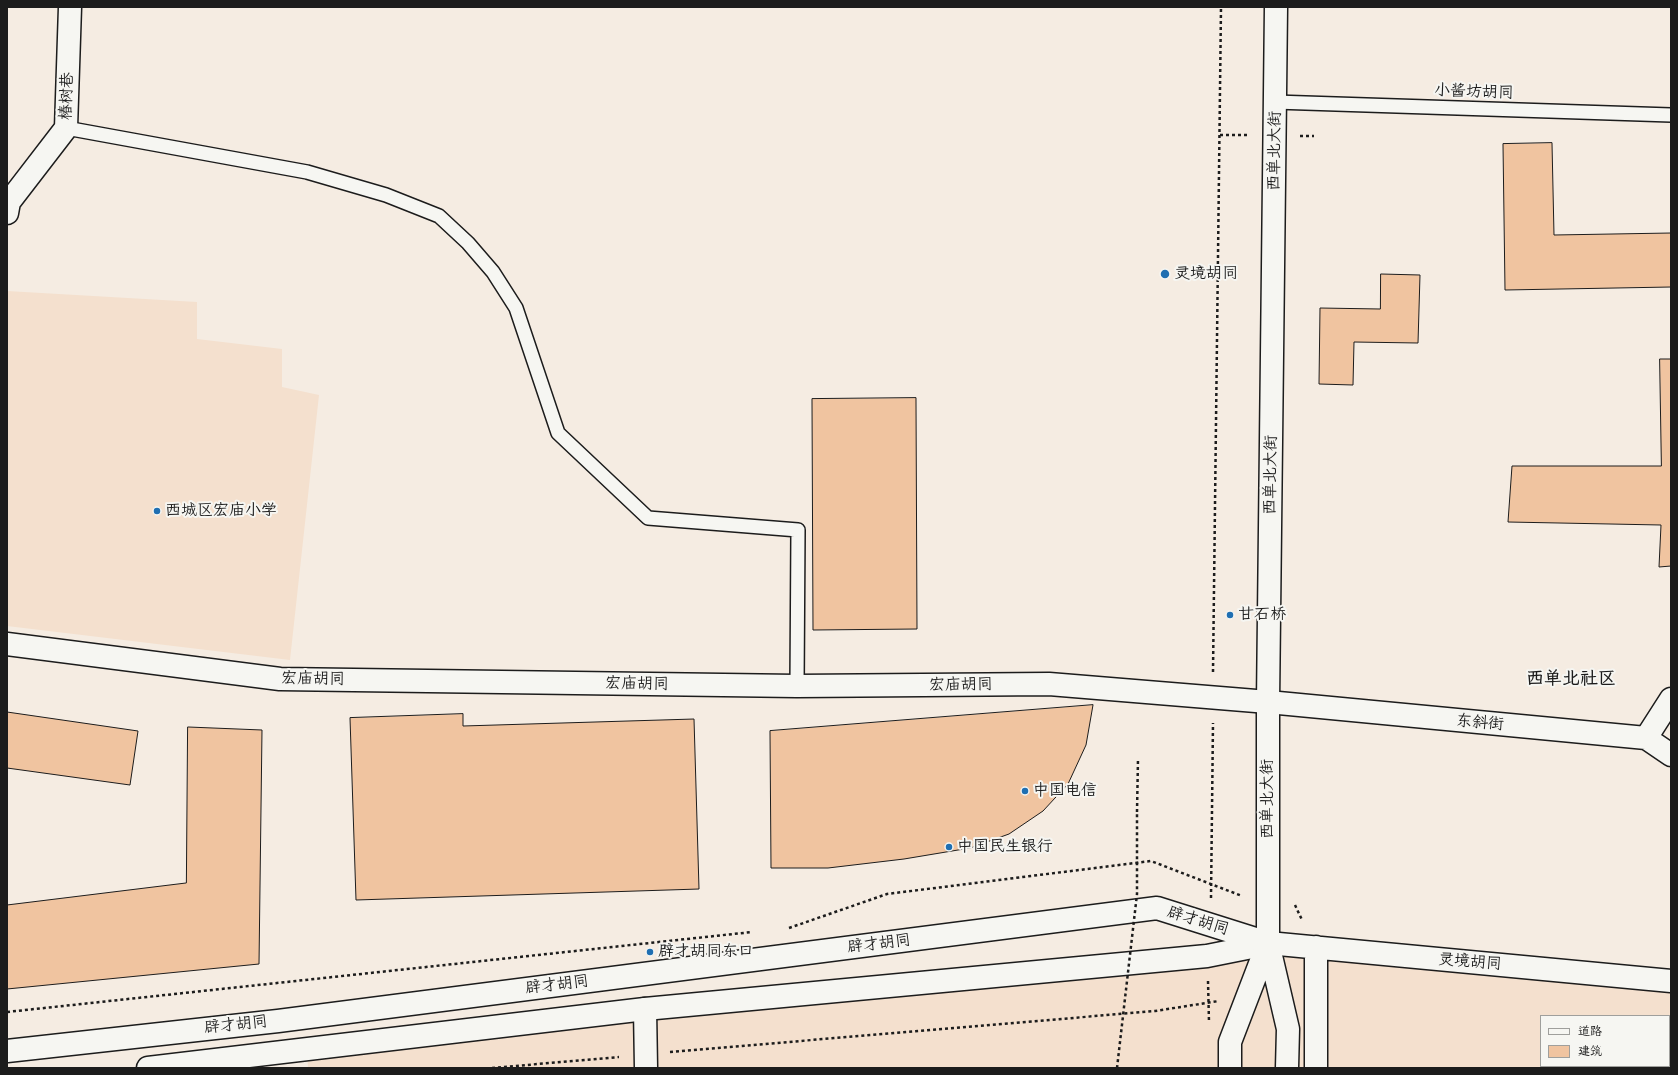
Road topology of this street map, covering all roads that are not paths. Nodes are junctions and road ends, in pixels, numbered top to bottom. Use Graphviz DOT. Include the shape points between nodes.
graph roads {
  1 [pos="70,7"];
  2 [pos="1276,7"];
  3 [pos="1275,102"];
  4 [pos="1671,115"];
  5 [pos="66,128"];
  6 [pos="7,213"];
  7 [pos="7,644"];
  8 [pos="797,686"];
  9 [pos="1671,699"];
  10 [pos="1268,702"];
  11 [pos="1646,738"];
  12 [pos="1671,755"];
  13 [pos="1268,944"];
  14 [pos="1316,947"];
  15 [pos="1671,981"];
  16 [pos="645,1009"];
  17 [pos="7,1051"];
  18 [pos="646,1061"];
  19 [pos="148,1068"];
  20 [pos="1230,1068"];
  21 [pos="1288,1068"];
  22 [pos="1316,1068"];
  1 -- 5 [label="main road, 椿树巷"];
  2 -- 3 [label="main road, 西单北大街"];
  3 -- 4 [label="lane, 小酱坊胡同"];
  3 -- 10 [label="main road, 西单北大街"];
  5 -- 6 [label="main road, 椿树巷" via="9,202"];
  5 -- 8 [label="lane" via="307,172 386,195 439,216 468,243 493,272 516,308 558,433 648,518 798,530"];
  7 -- 8 [label="main road, 宏庙胡同" via="280,679"];
  8 -- 10 [label="main road, 宏庙胡同" via="1049,684"];
  9 -- 11 [label="main road"];
  10 -- 11 [label="main road, 东斜街"];
  10 -- 13 [label="main road, 西单北大街"];
  11 -- 12 [label="main road"];
  13 -- 14 [label="main road, 灵境胡同"];
  13 -- 16 [label="main road, 辟才胡同" via="1207,956"];
  13 -- 17 [label="main road, 辟才胡同" via="1157,908 278,1021"];
  13 -- 20 [label="main road, 西单北大街" via="1230,1042"];
  13 -- 21 [label="main road, 西单北大街" via="1288,1028"];
  14 -- 15 [label="main road, 灵境胡同"];
  14 -- 22 [label="main road"];
  16 -- 18 [label="main road"];
  16 -- 19 [label="main road, 辟才胡同"];
}
